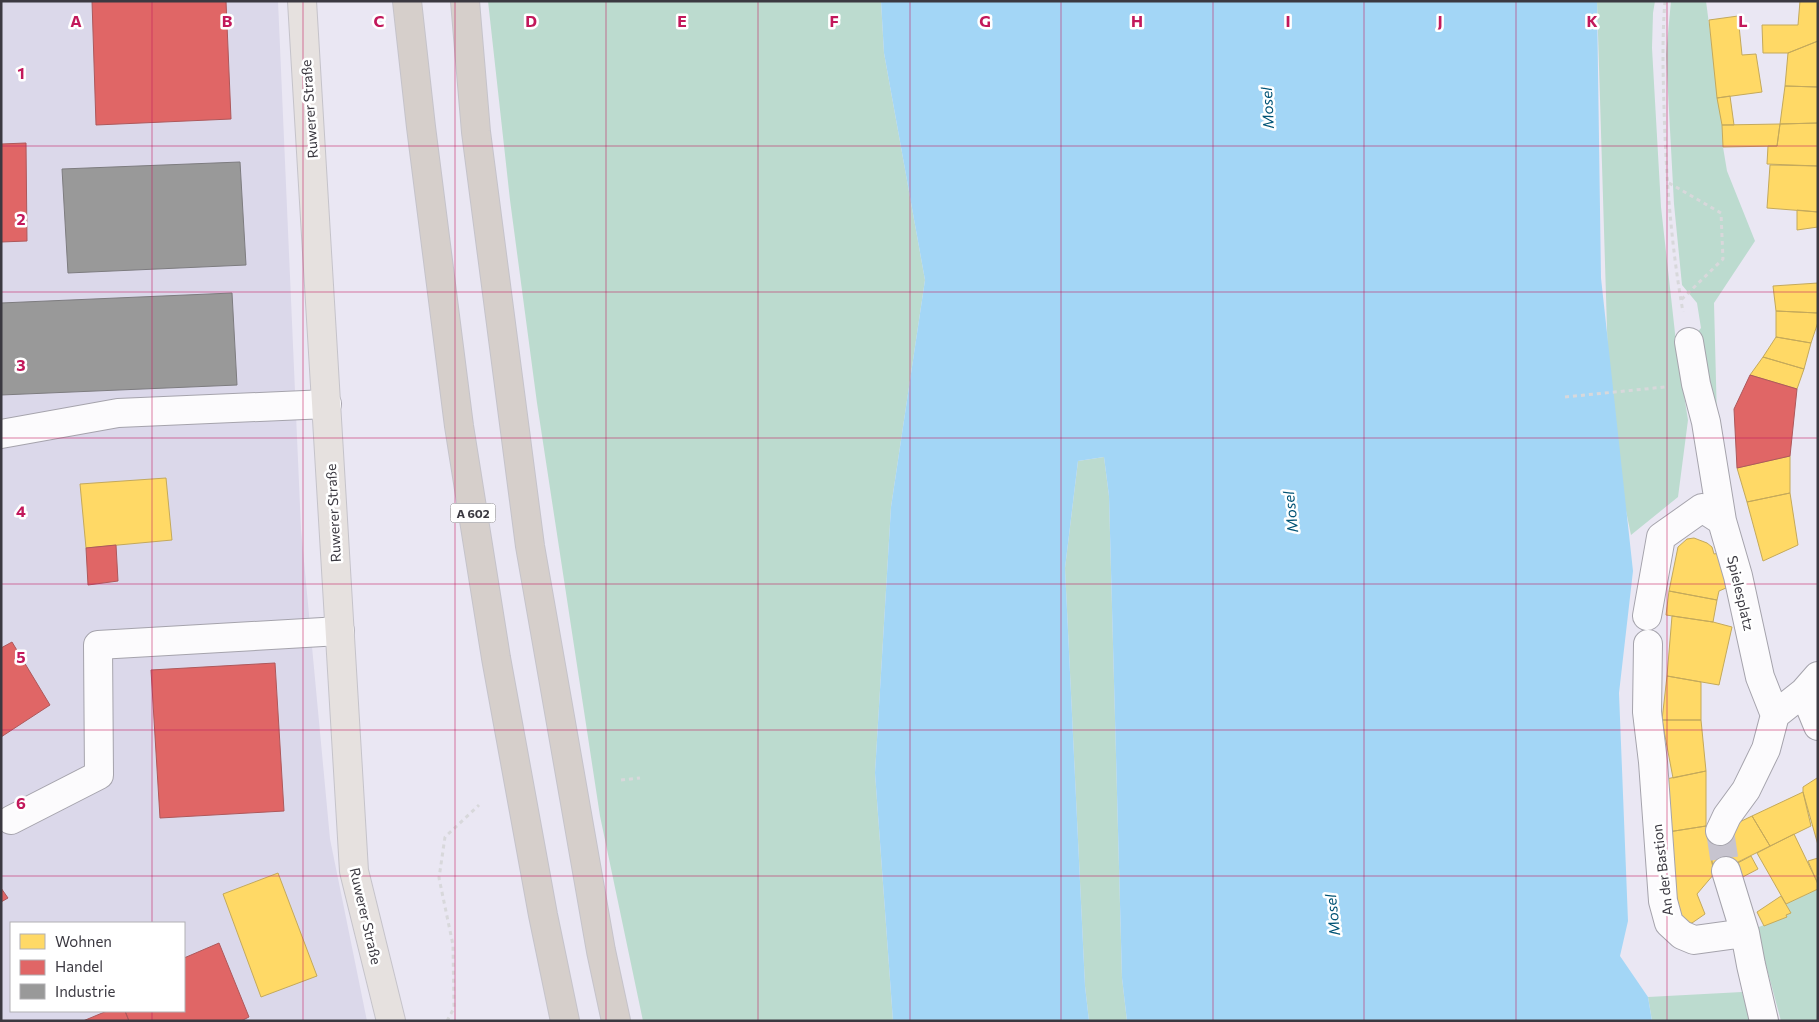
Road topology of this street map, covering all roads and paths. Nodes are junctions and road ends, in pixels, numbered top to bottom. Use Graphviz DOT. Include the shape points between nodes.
graph roads {
  1 [pos="302,1"];
  2 [pos="407,1"];
  3 [pos="465,1"];
  4 [pos="1665,1"];
  5 [pos="1668,183"];
  6 [pos="1681,300"];
  7 [pos="1689,342"];
  8 [pos="1696,384"];
  9 [pos="1565,397"];
  10 [pos="327,404"];
  11 [pos="1,434"];
  12 [pos="1722,521"];
  13 [pos="1647,616"];
  14 [pos="340,631"];
  15 [pos="1648,644"];
  16 [pos="1811,684"];
  17 [pos="1775,715"];
  18 [pos="1818,726"];
  19 [pos="640,778"];
  20 [pos="621,780"];
  21 [pos="479,805"];
  22 [pos="10,820"];
  23 [pos="1720,831"];
  24 [pos="1726,871"];
  25 [pos="1745,933"];
  26 [pos="391,1021"];
  27 [pos="447,1021"];
  28 [pos="565,1021"];
  29 [pos="616,1021"];
  30 [pos="1764,1021"];
  1 -- 10 [label="main road, Ruwerer Straße"];
  2 -- 28 [label="highway, A 602" via="459,426 498,668"];
  3 -- 29 [label="highway" via="476,132 530,546"];
  4 -- 5 [label="path" via="1663,67"];
  5 -- 6 [label="path"];
  5 -- 6 [label="path" via="1721,213 1723,259"];
  6 -- 7 [label="path"];
  7 -- 8 [label="street, Spielesplatz"];
  8 -- 9 [label="path"];
  8 -- 12 [label="street, Spielesplatz" via="1706,422"];
  10 -- 11 [label="street" via="118,413"];
  10 -- 14 [label="main road, Ruwerer Straße"];
  12 -- 13 [label="street" via="1702,508 1661,536"];
  12 -- 17 [label="street, Spielesplatz" via="1738,576 1760,677"];
  14 -- 22 [label="street" via="98,645 99,775"];
  14 -- 26 [label="main road, Ruwerer Straße" via="354,871"];
  15 -- 25 [label="street, An der Bastion" via="1647,712 1662,892 1669,923 1682,935 1694,940"];
  16 -- 17 [label="street"];
  16 -- 18 [label="street"];
  17 -- 23 [label="street" via="1766,750"];
  19 -- 20 [label="path"];
  21 -- 27 [label="path" via="445,838 439,878 453,945 454,1008"];
  24 -- 25 [label="street"];
  25 -- 30 [label="street"];
}
